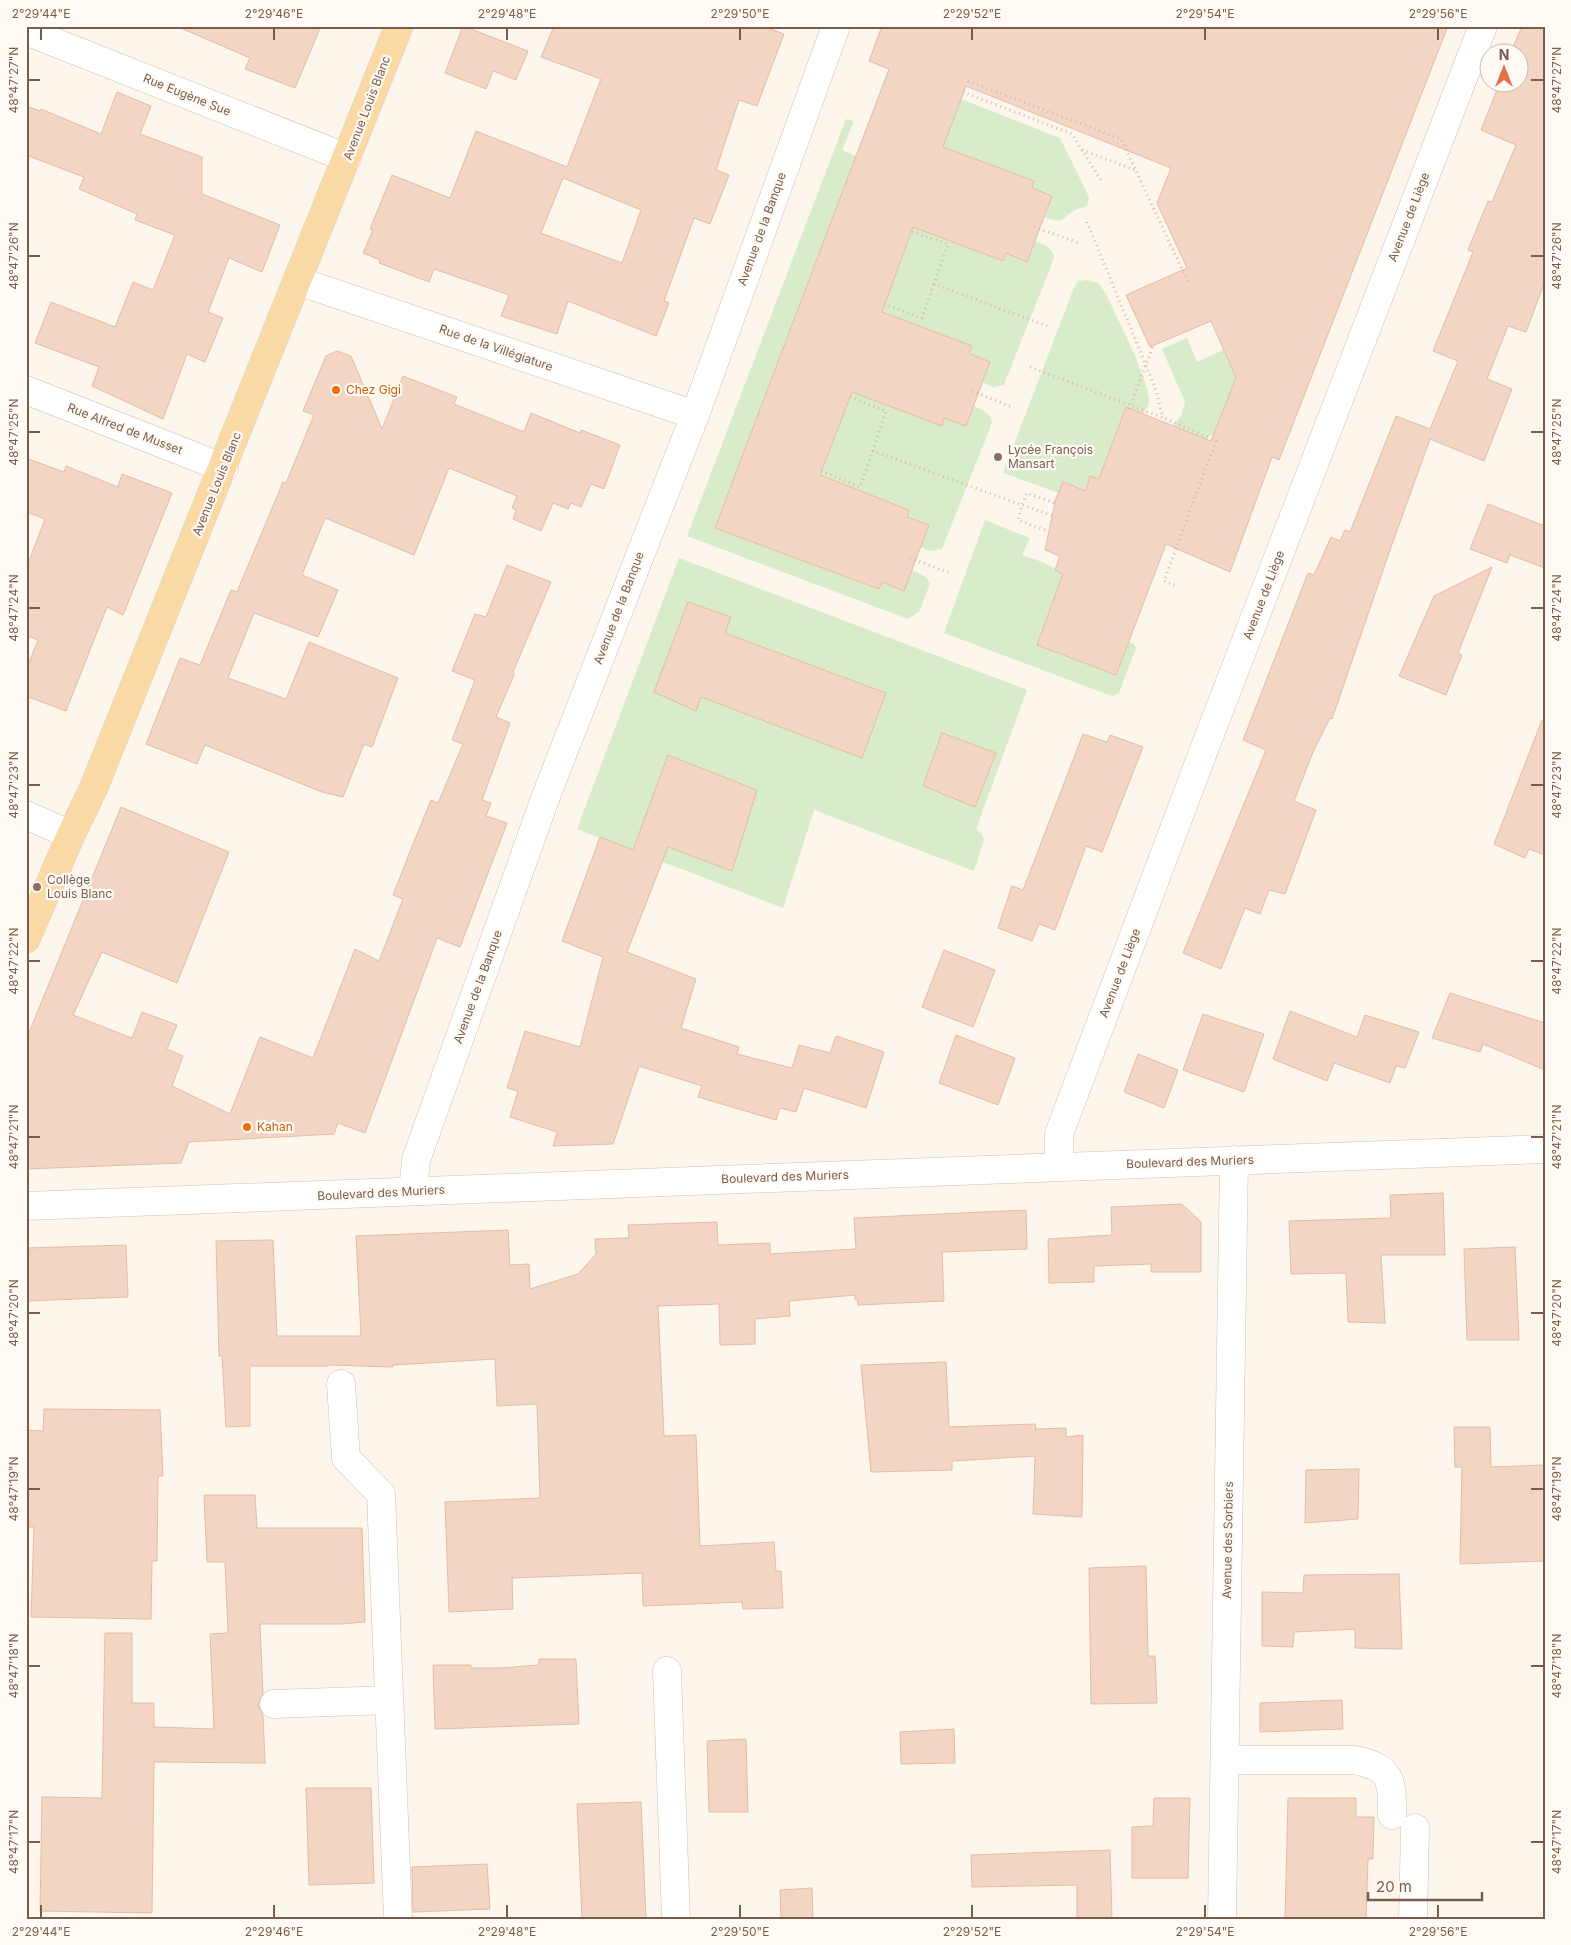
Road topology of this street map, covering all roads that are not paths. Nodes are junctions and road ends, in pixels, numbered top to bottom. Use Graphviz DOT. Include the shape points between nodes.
graph roads {
  1 [pos="399,26"];
  2 [pos="836,26"];
  3 [pos="1483,26"];
  4 [pos="26,31"];
  5 [pos="347,158"];
  6 [pos="298,281"];
  7 [pos="26,390"];
  8 [pos="695,415"];
  9 [pos="224,468"];
  10 [pos="26,815"];
  11 [pos="71,835"];
  12 [pos="26,939"];
  13 [pos="1545,1149"];
  14 [pos="1234,1160"];
  15 [pos="1059,1167"];
  16 [pos="413,1191"];
  17 [pos="26,1206"];
  18 [pos="341,1384"];
  19 [pos="666,1671"];
  20 [pos="389,1700"];
  21 [pos="274,1704"];
  22 [pos="1225,1760"];
  23 [pos="398,1919"];
  24 [pos="676,1919"];
  25 [pos="1222,1919"];
  26 [pos="1413,1919"];
  1 -- 5 [label="main road, Avenue Louis Blanc"];
  2 -- 8 [label="street, Avenue de la Banque"];
  3 -- 15 [label="street, Avenue de Liège" via="1059,1134"];
  4 -- 5 [label="street, Rue Eugène Sue"];
  5 -- 6 [label="main road, Avenue Louis Blanc"];
  6 -- 8 [label="street, Rue de la Villégiature"];
  6 -- 9 [label="main road, Avenue Louis Blanc"];
  7 -- 9 [label="street, Rue Alfred de Musset"];
  8 -- 16 [label="street, Avenue de la Banque" via="542,806 416,1160"];
  9 -- 11 [label="main road, Avenue Louis Blanc" via="94,787"];
  10 -- 11 [label="street"];
  11 -- 12 [label="main road, Avenue Louis Blanc"];
  13 -- 14 [label="street, Boulevard des Muriers"];
  14 -- 15 [label="street, Boulevard des Muriers"];
  14 -- 22 [label="street, Avenue des Sorbiers"];
  15 -- 16 [label="street, Boulevard des Muriers"];
  16 -- 17 [label="street, Boulevard des Muriers"];
  18 -- 20 [label="street" via="346,1458 381,1494"];
  19 -- 24 [label="street"];
  20 -- 21 [label="street"];
  20 -- 23 [label="street"];
  22 -- 25 [label="street, Avenue des Sorbiers"];
  22 -- 26 [label="street" via="1355,1760 1374,1764 1388,1777 1404,1822"];
}
